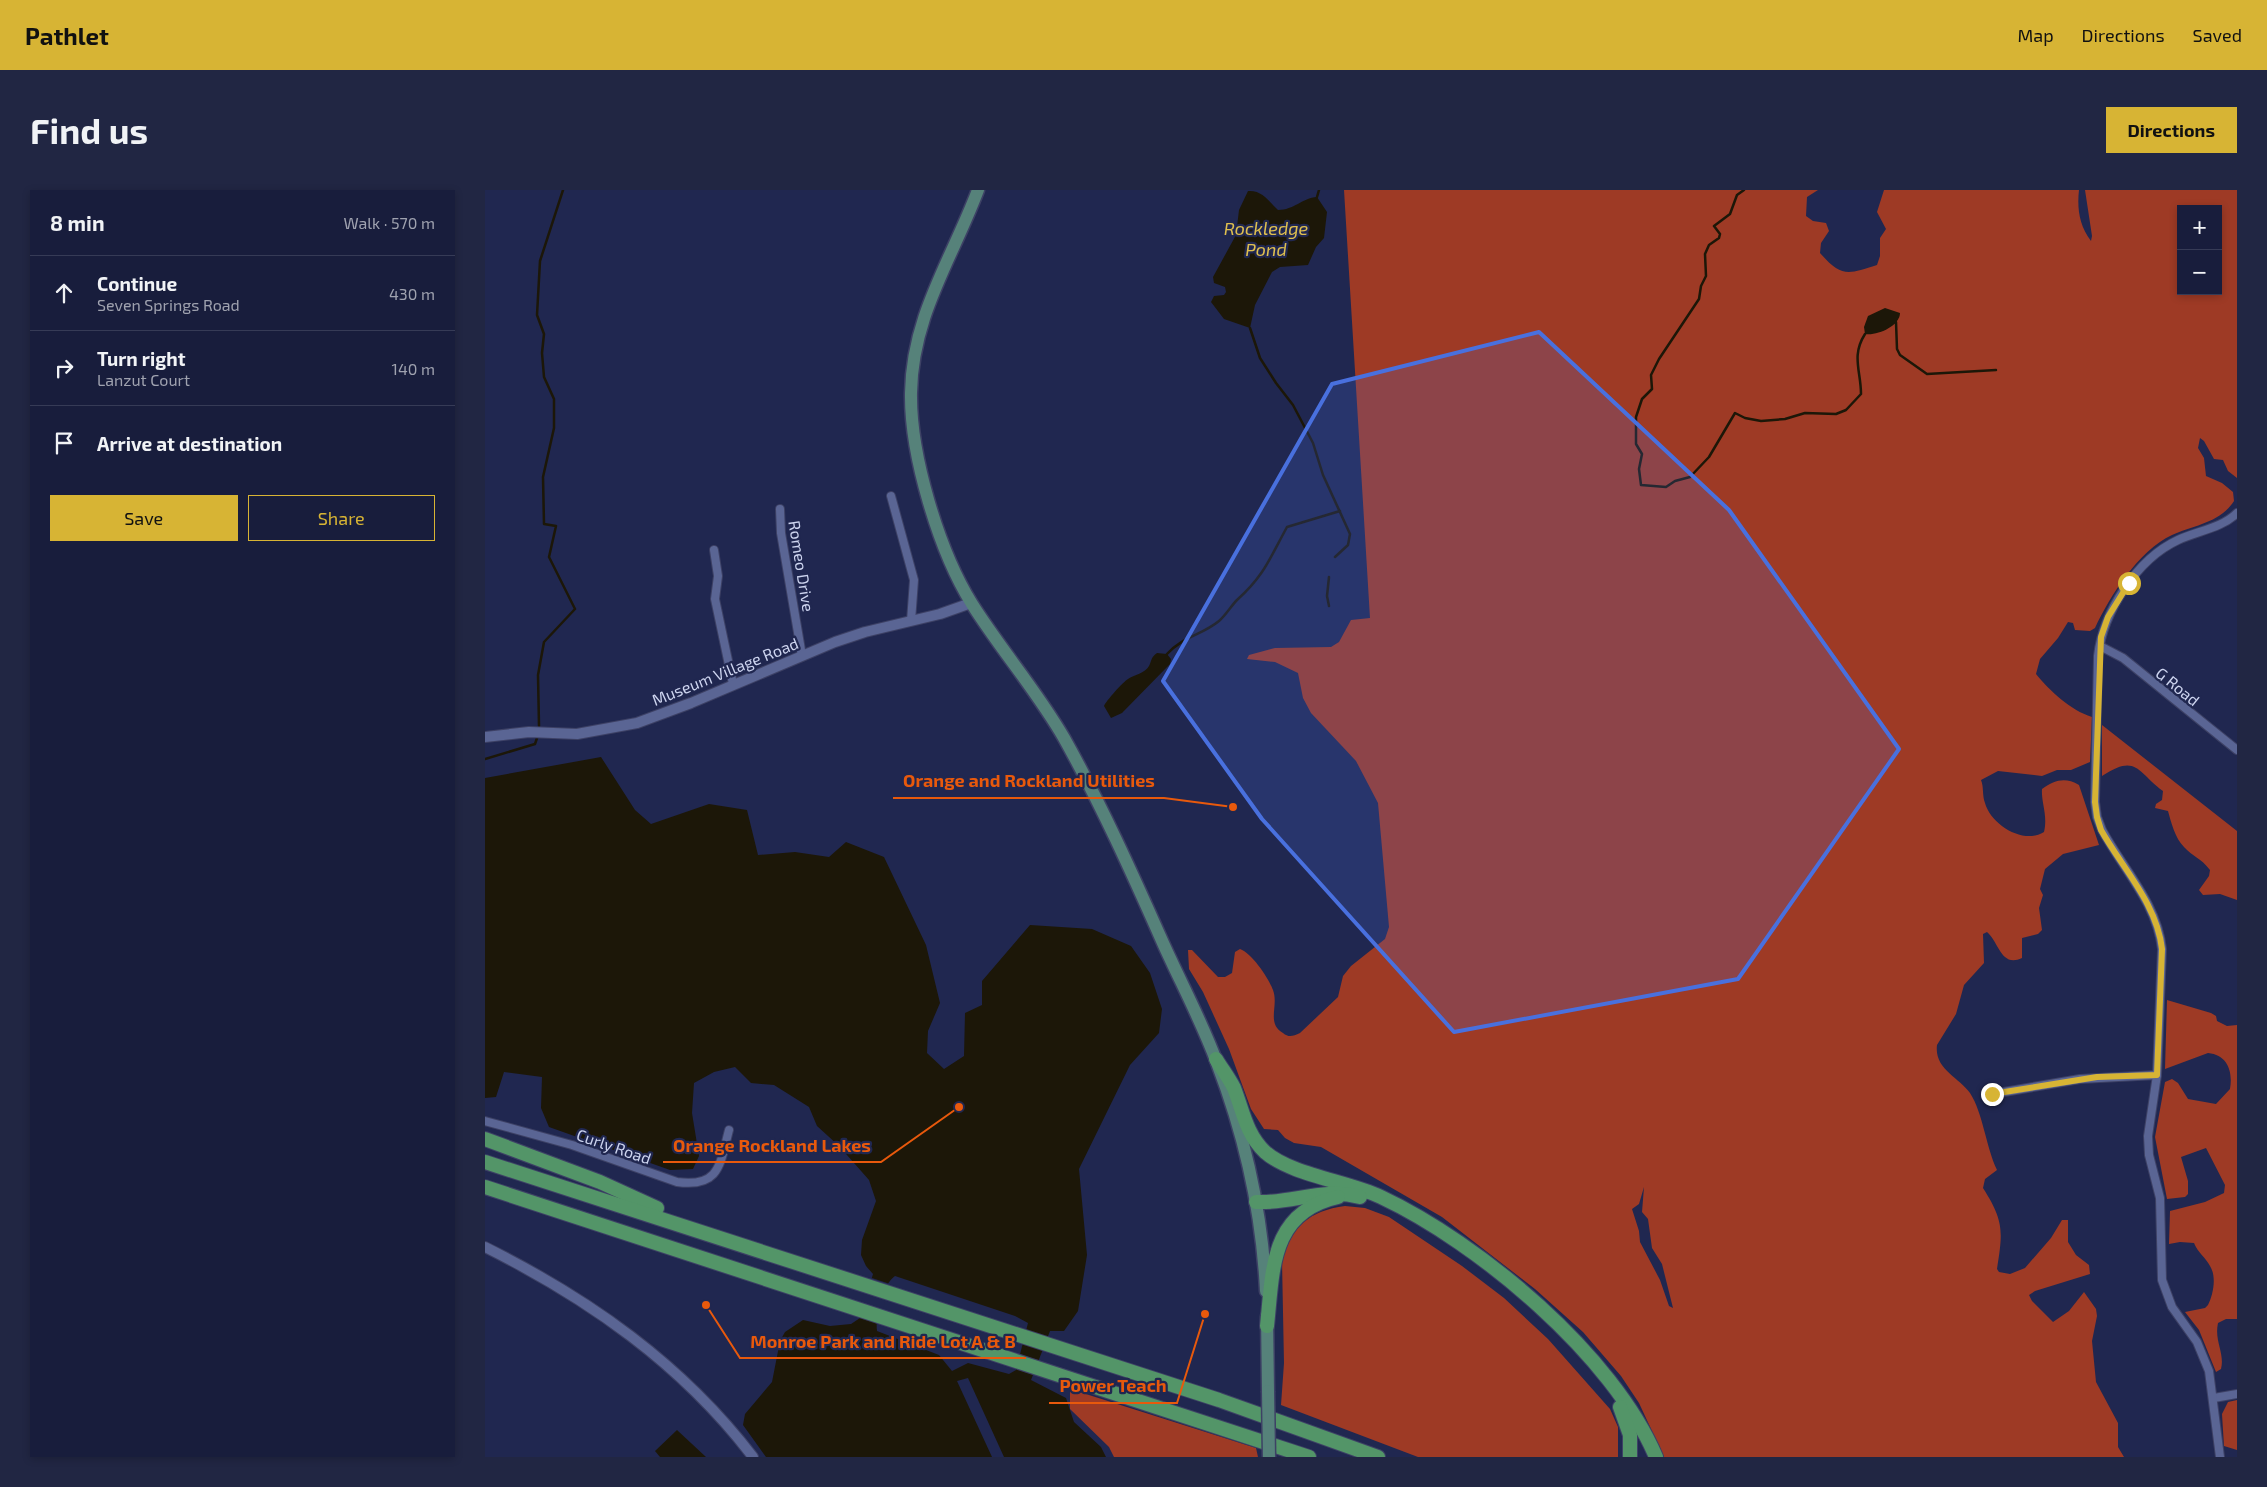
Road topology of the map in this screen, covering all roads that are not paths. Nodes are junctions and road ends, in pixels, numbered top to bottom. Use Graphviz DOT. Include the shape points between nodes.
graph roads {
  1 [pos="978,190"];
  2 [pos="891,496"];
  3 [pos="780,509"];
  4 [pos="2237,513"];
  5 [pos="714,550"];
  6 [pos="971,603"];
  7 [pos="911,621"];
  8 [pos="2099,646"];
  9 [pos="802,656"];
  10 [pos="733,684"];
  11 [pos="485,736"];
  12 [pos="2237,750"];
  13 [pos="1216,1059"];
  14 [pos="2157,1075"];
  15 [pos="1992,1094"];
  16 [pos="485,1121"];
  17 [pos="729,1130"];
  18 [pos="485,1139"];
  19 [pos="485,1162"];
  20 [pos="485,1187"];
  21 [pos="1357,1192"];
  22 [pos="485,1195"];
  23 [pos="1257,1202"];
  24 [pos="581,1218"];
  25 [pos="733,1241"];
  26 [pos="485,1247"];
  27 [pos="1267,1326"];
  28 [pos="2237,1394"];
  29 [pos="2214,1398"];
  30 [pos="753,1457"];
  31 [pos="1269,1457"];
  32 [pos="1309,1457"];
  33 [pos="1378,1457"];
  34 [pos="1630,1457"];
  35 [pos="1655,1457"];
  36 [pos="2220,1457"];
  1 -- 6 [label="main road" via="928,304 913,364 911,395 913,429 925,485 944,543"];
  2 -- 7 [label="street" via="914,580"];
  3 -- 9 [label="street, Romeo Drive"];
  4 -- 8 [label="street" via="2224,522 2175,541 2155,556 2119,597 2103,627"];
  5 -- 10 [label="street" via="718,576 715,599"];
  6 -- 7 [label="street, Museum Village Road"];
  6 -- 13 [label="main road" via="1047,711 1100,803"];
  7 -- 9 [label="street, Museum Village Road" via="865,632"];
  8 -- 12 [label="street, G Road" via="2123,658"];
  8 -- 14 [label="street" via="2097,817 2104,835 2150,908 2160,932"];
  9 -- 10 [label="street, Museum Village Road"];
  10 -- 11 [label="street, Museum Village Road" via="637,722 577,734 503,733"];
  13 -- 21 [label="highway" via="1233,1088 1249,1131 1263,1150 1290,1166"];
  13 -- 23 [label="main road" via="1233,1109"];
  14 -- 15 [label="street" via="2097,1077"];
  14 -- 29 [label="street" via="2148,1136 2149,1155 2160,1198 2162,1280 2172,1307 2202,1351"];
  16 -- 17 [label="street, Curly Road" via="692,1184 713,1177 720,1167"];
  18 -- 25 [label="highway" via="600,1182"];
  19 -- 25 [label="highway"];
  20 -- 24 [label="highway"];
  21 -- 23 [label="highway" via="1325,1192"];
  21 -- 27 [label="highway" via="1323,1202 1303,1213 1287,1229 1274,1259"];
  21 -- 34 [label="highway" via="1458,1250 1506,1286 1548,1325 1597,1376 1620,1406 1630,1435"];
  21 -- 35 [label="highway" via="1395,1204 1444,1234 1523,1294 1572,1340 1613,1387 1640,1424"];
  22 -- 24 [label="highway"];
  23 -- 27 [label="main road" via="1265,1260"];
  24 -- 32 [label="highway"];
  25 -- 33 [label="highway" via="1273,1418"];
  26 -- 30 [label="street" via="560,1287 625,1331 704,1399"];
  27 -- 31 [label="main road, bridge"];
  28 -- 29 [label="street"];
  29 -- 36 [label="street"];
}
